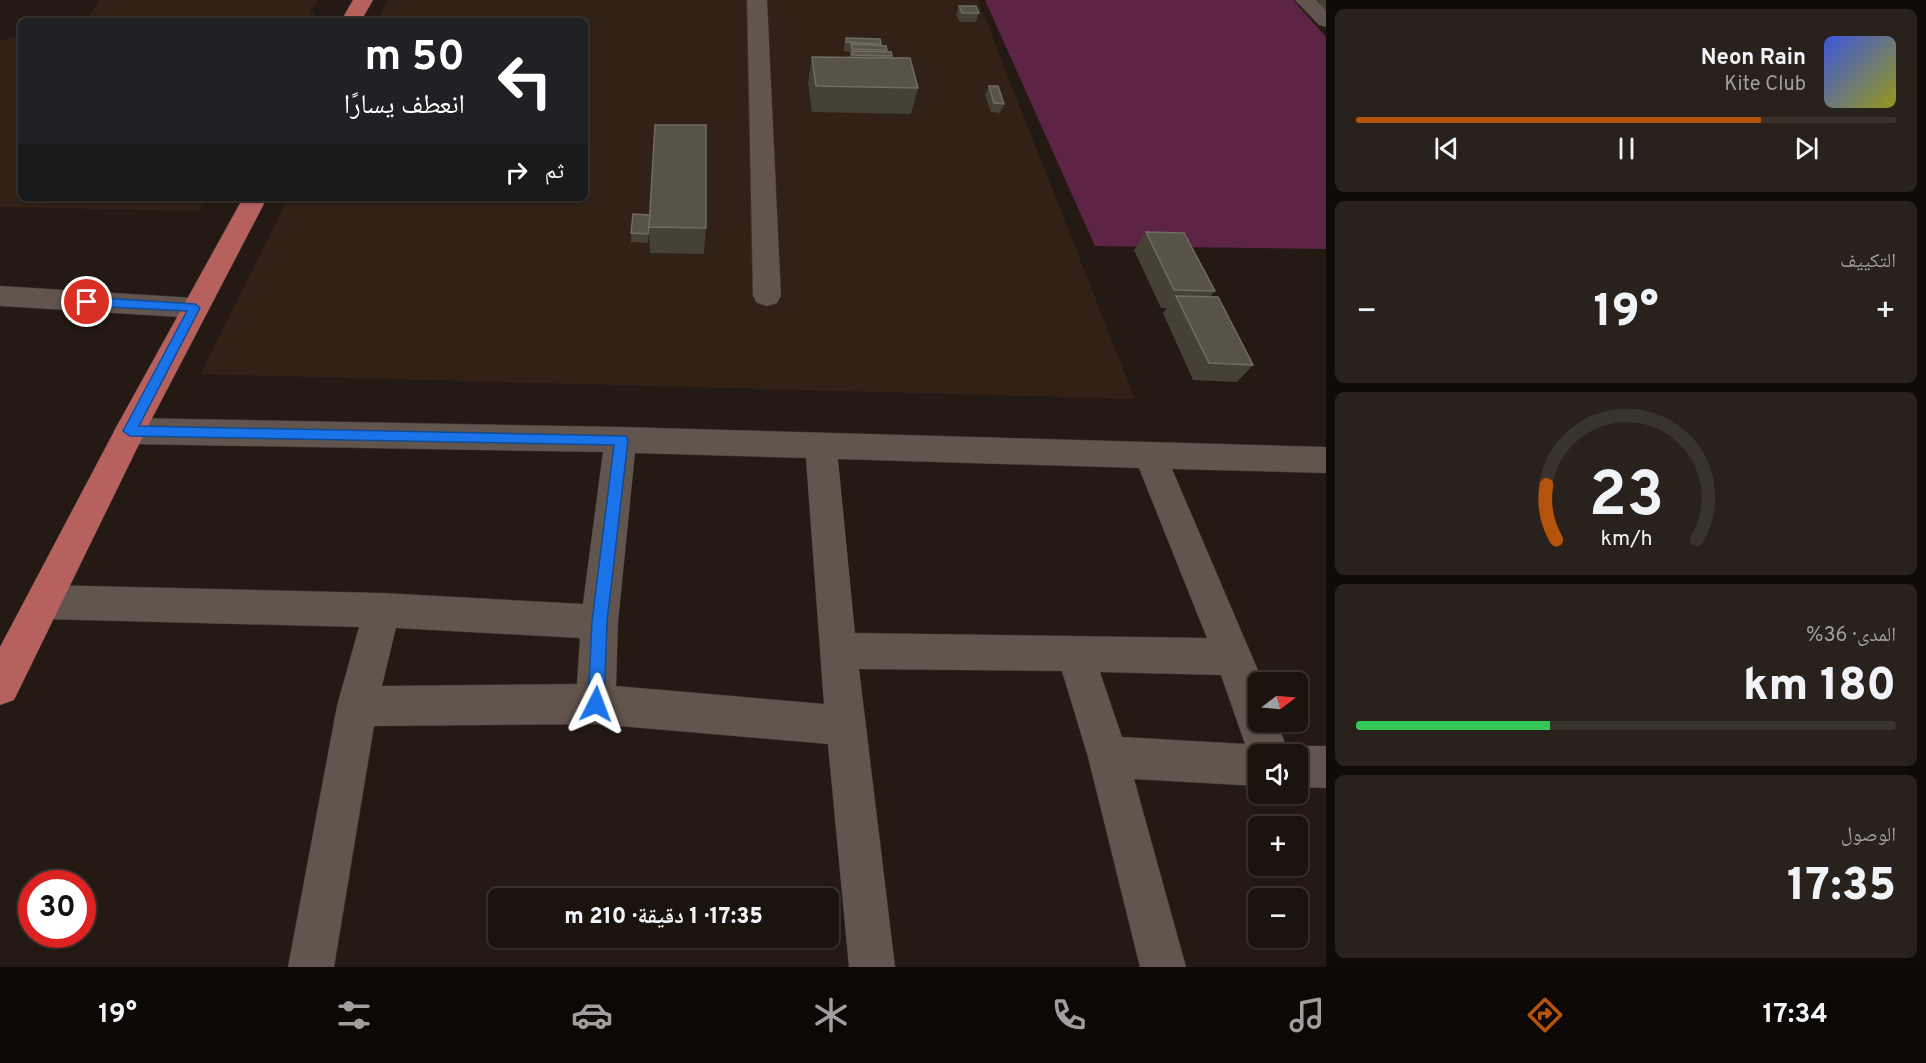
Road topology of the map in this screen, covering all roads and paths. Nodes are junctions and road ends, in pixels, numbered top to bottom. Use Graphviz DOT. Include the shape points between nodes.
graph roads {
  1 [pos="363,0"];
  2 [pos="757,0"];
  3 [pos="1305,0"];
  4 [pos="353,18"];
  5 [pos="1326,21"];
  6 [pos="253,201"];
  7 [pos="0,296"];
  8 [pos="767,296"];
  9 [pos="195,308"];
  10 [pos="130,431"];
  11 [pos="621,440"];
  12 [pos="821,447"];
  13 [pos="1150,454"];
  14 [pos="1326,460"];
  15 [pos="44,602"];
  16 [pos="382,610"];
  17 [pos="599,622"];
  18 [pos="838,651"];
  19 [pos="1075,653"];
  20 [pos="1234,657"];
  21 [pos="0,686"];
  22 [pos="596,704"];
  23 [pos="357,706"];
  24 [pos="845,726"];
  25 [pos="1265,744"];
  26 [pos="1108,757"];
  27 [pos="1248,764"];
  28 [pos="1308,766"];
  29 [pos="1326,767"];
  30 [pos="311,967"];
  31 [pos="872,967"];
  32 [pos="1163,967"];
  1 -- 4 [label="main road"];
  2 -- 8 [label="street"];
  3 -- 5 [label="street"];
  6 -- 9 [label="main road"];
  7 -- 9 [label="street"];
  9 -- 10 [label="main road"];
  10 -- 11 [label="street"];
  10 -- 15 [label="main road"];
  11 -- 12 [label="street"];
  11 -- 17 [label="street"];
  12 -- 13 [label="street"];
  12 -- 18 [label="street"];
  13 -- 14 [label="street"];
  13 -- 20 [label="street"];
  15 -- 16 [label="street"];
  15 -- 21 [label="main road"];
  16 -- 17 [label="street"];
  16 -- 23 [label="street"];
  17 -- 22 [label="street"];
  18 -- 19 [label="street"];
  18 -- 24 [label="street"];
  19 -- 20 [label="street"];
  19 -- 26 [label="street"];
  20 -- 25 [label="street"];
  22 -- 23 [label="street"];
  22 -- 24 [label="street"];
  23 -- 30 [label="street"];
  24 -- 31 [label="street"];
  26 -- 27 [label="street"];
  26 -- 32 [label="street"];
  28 -- 29 [label="street"];
}
